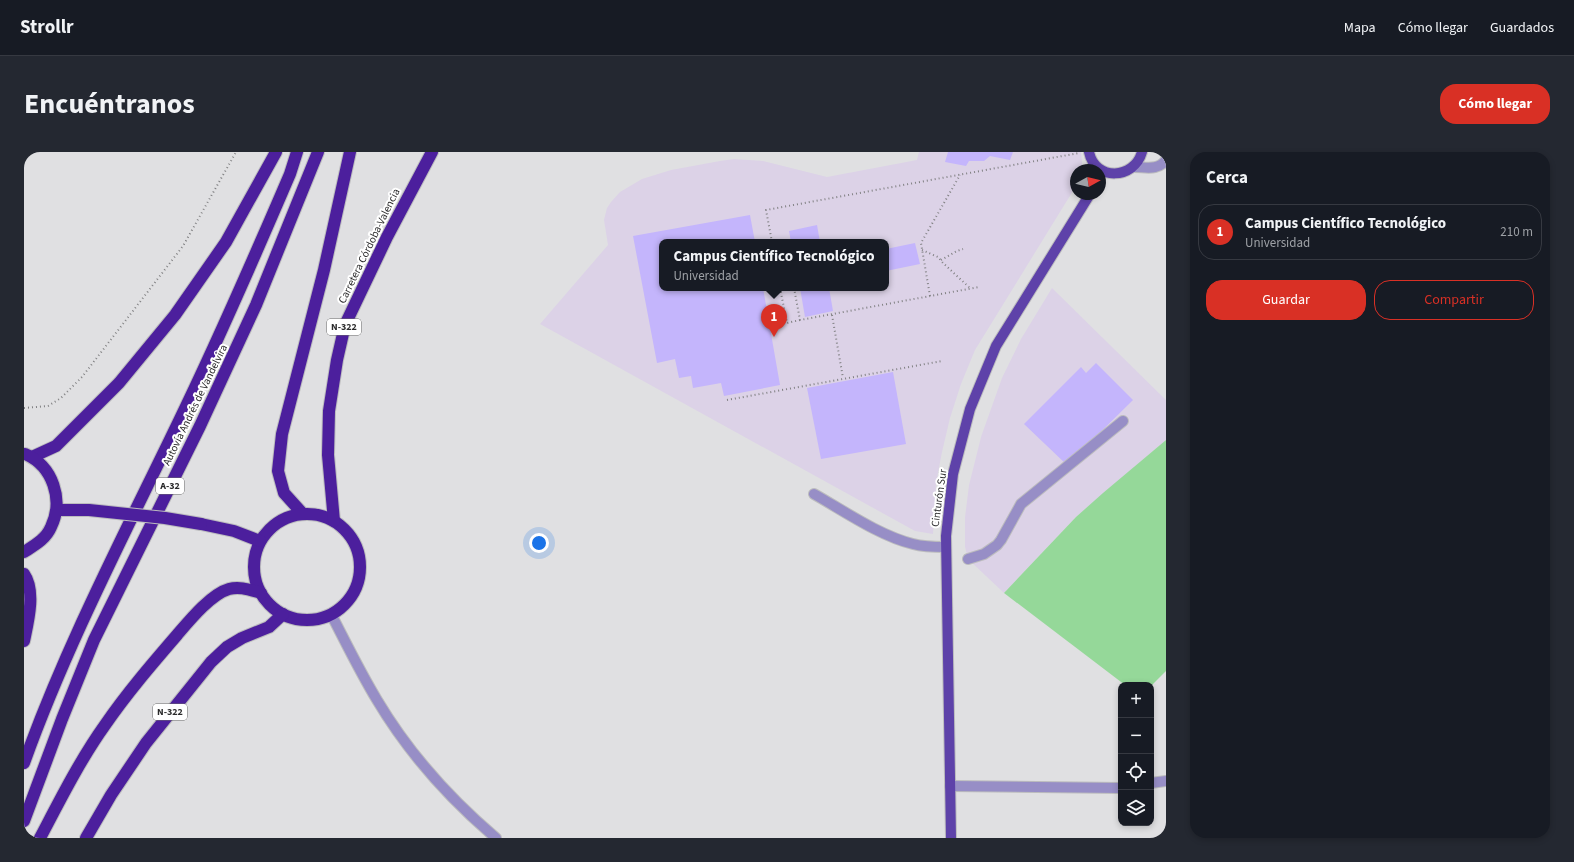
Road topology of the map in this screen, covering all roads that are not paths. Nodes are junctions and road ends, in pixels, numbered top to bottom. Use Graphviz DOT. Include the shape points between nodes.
graph roads {
  1 [pos="276,152"];
  2 [pos="297,152"];
  3 [pos="318,152"];
  4 [pos="350,152"];
  5 [pos="432,152"];
  6 [pos="1089,152"];
  7 [pos="1142,152"];
  8 [pos="1166,160"];
  9 [pos="1094,164"];
  10 [pos="1134,166"];
  11 [pos="1106,173"];
  12 [pos="1086,200"];
  13 [pos="1123,421"];
  14 [pos="28,455"];
  15 [pos="814,494"];
  16 [pos="57,510"];
  17 [pos="303,514"];
  18 [pos="334,521"];
  19 [pos="260,541"];
  20 [pos="946,547"];
  21 [pos="24,552"];
  22 [pos="968,560"];
  23 [pos="24,574"];
  24 [pos="261,594"];
  25 [pos="283,614"];
  26 [pos="331,614"];
  27 [pos="24,641"];
  28 [pos="24,763"];
  29 [pos="1166,781"];
  30 [pos="1154,783"];
  31 [pos="950,786"];
  32 [pos="1118,788"];
  33 [pos="24,821"];
  34 [pos="40,838"];
  35 [pos="86,838"];
  36 [pos="496,838"];
  37 [pos="951,838"];
  1 -- 14 [label="highway" via="226,242 175,315 120,383 56,446"];
  2 -- 28 [label="highway, Autovía Andrés de Vandelvira / A-32" via="230,313 79,628"];
  3 -- 33 [label="highway, Autovía Andrés de Vandelvira / A-32" via="256,305 200,426 94,640"];
  4 -- 17 [label="highway" via="324,270 282,434 278,471 284,493"];
  5 -- 18 [label="highway, Carretera Córdoba-Valencia / N-322" via="387,237 345,325 329,411 328,455"];
  6 -- 9 [label="main road"];
  7 -- 10 [label="main road"];
  8 -- 10 [label="street" via="1154,168"];
  10 -- 11 [label="main road" via="1118,174"];
  12 -- 20 [label="main road, Cinturón Sur" via="996,346 970,409 953,474"];
  13 -- 22 [label="street" via="1021,504 997,545 984,554"];
  14 -- 16 [label="highway" via="44,467 52,480 57,495"];
  15 -- 20 [label="street" via="880,532 902,541"];
  16 -- 19 [label="highway, bridge" via="89,510 165,518 234,531"];
  16 -- 21 [label="highway" via="51,528 40,542"];
  17 -- 18 [label="highway" via="314,514"];
  17 -- 19 [label="highway" via="290,516 278,522"];
  18 -- 26 [label="highway" via="353,541 360,568 351,595"];
  19 -- 24 [label="highway" via="254,568"];
  20 -- 31 [label="main road, Cinturón Sur"];
  23 -- 27 [label="highway" via="29,589 30,609"];
  24 -- 25 [label="highway"];
  24 -- 34 [label="highway" via="242,588 228,589 196,612 104,725"];
  25 -- 26 [label="highway" via="307,620"];
  25 -- 35 [label="highway, N-322" via="269,627 227,647 211,662 146,743"];
  26 -- 36 [label="street" via="378,701 408,745 443,787"];
  29 -- 30 [label="street"];
  31 -- 32 [label="street"];
  31 -- 37 [label="main road, Cinturón Sur"];
}
